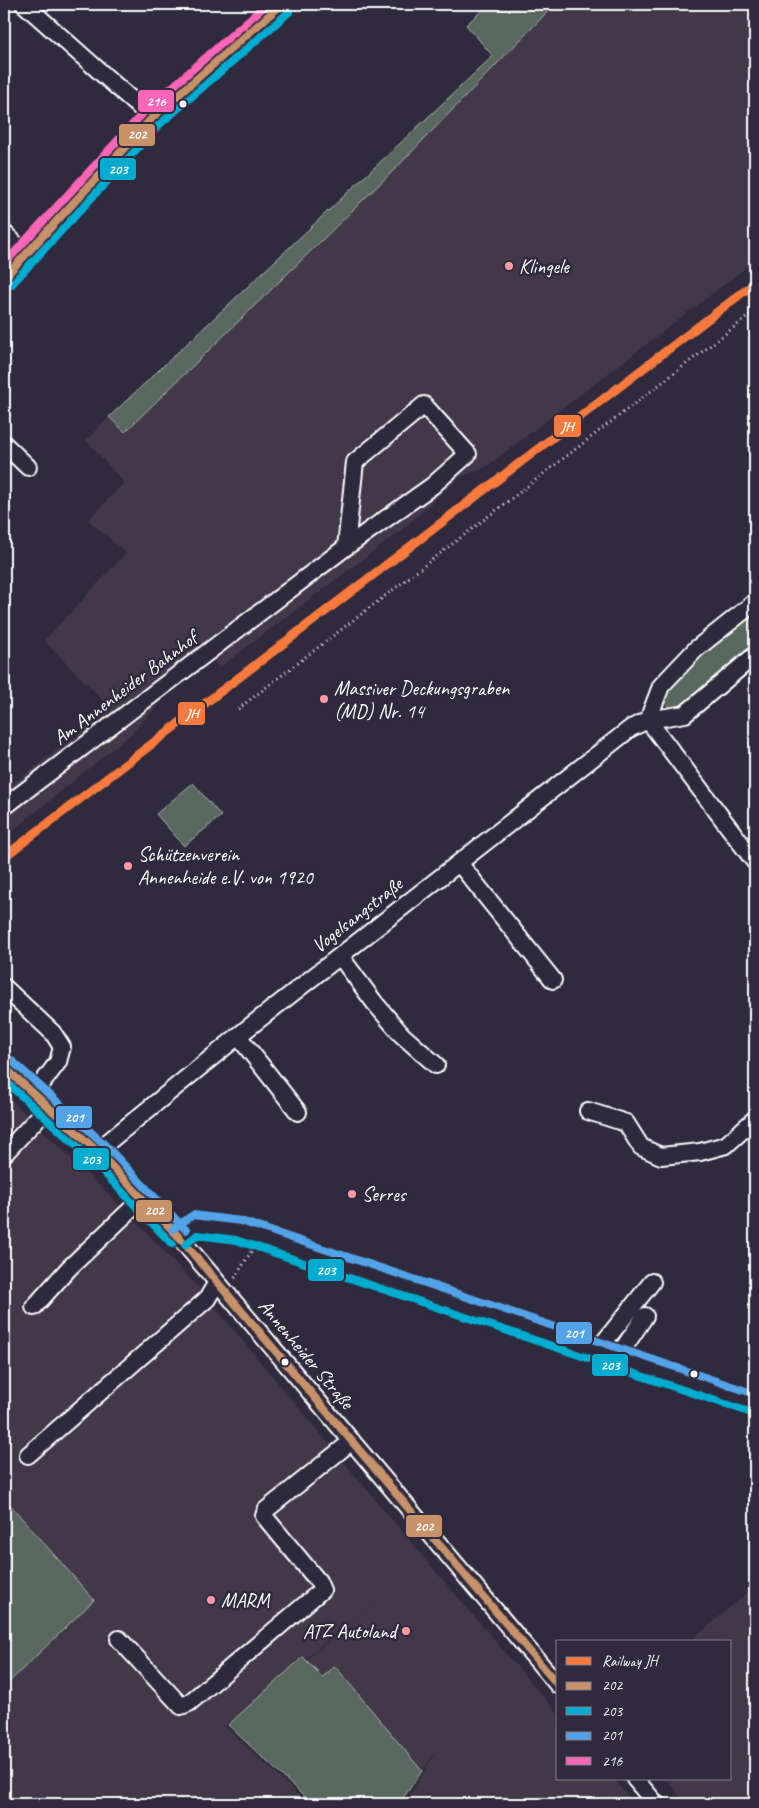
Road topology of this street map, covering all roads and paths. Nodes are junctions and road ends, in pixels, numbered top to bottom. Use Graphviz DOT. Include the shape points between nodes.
graph roads {
  1 [pos="24,4"];
  2 [pos="282,4"];
  3 [pos="152,118"];
  4 [pos="4,233"];
  5 [pos="26,254"];
  6 [pos="4,278"];
  7 [pos="755,311"];
  8 [pos="4,444"];
  9 [pos="28,467"];
  10 [pos="346,547"];
  11 [pos="755,602"];
  12 [pos="755,655"];
  13 [pos="238,709"];
  14 [pos="648,720"];
  15 [pos="4,807"];
  16 [pos="755,862"];
  17 [pos="459,863"];
  18 [pos="340,956"];
  19 [pos="553,980"];
  20 [pos="4,988"];
  21 [pos="238,1036"];
  22 [pos="436,1065"];
  23 [pos="4,1067"];
  24 [pos="34,1094"];
  25 [pos="48,1107"];
  26 [pos="588,1111"];
  27 [pos="298,1112"];
  28 [pos="755,1119"];
  29 [pos="97,1151"];
  30 [pos="4,1154"];
  31 [pos="143,1198"];
  32 [pos="180,1237"];
  33 [pos="259,1237"];
  34 [pos="652,1282"];
  35 [pos="220,1285"];
  36 [pos="34,1307"];
  37 [pos="645,1316"];
  38 [pos="598,1351"];
  39 [pos="618,1358"];
  40 [pos="755,1404"];
  41 [pos="352,1440"];
  42 [pos="28,1455"];
  43 [pos="119,1639"];
  44 [pos="556,1683"];
  45 [pos="636,1780"];
  46 [pos="656,1804"];
  1 -- 3 [label="street"];
  2 -- 3 [label="street"];
  3 -- 5 [label="street"];
  4 -- 5 [label="street"];
  5 -- 6 [label="street"];
  7 -- 13 [label="path"];
  8 -- 9 [label="street"];
  10 -- 10 [label="street, Am Annenheider Bahnhof" via="432,486 468,454 424,405 355,462"];
  10 -- 15 [label="street, Am Annenheider Bahnhof"];
  11 -- 14 [label="street" via="696,649 661,686"];
  12 -- 14 [label="street, Vogelsangstraße" via="685,714"];
  14 -- 16 [label="street"];
  14 -- 17 [label="street, Vogelsangstraße" via="631,728"];
  17 -- 18 [label="street, Vogelsangstraße"];
  17 -- 19 [label="street"];
  18 -- 21 [label="street, Vogelsangstraße"];
  18 -- 22 [label="street" via="402,1035"];
  20 -- 24 [label="street" via="53,1032 62,1047 58,1062"];
  21 -- 27 [label="street"];
  21 -- 29 [label="street, Vogelsangstraße"];
  23 -- 24 [label="street, Annenheider Straße"];
  24 -- 25 [label="street, Annenheider Straße"];
  25 -- 29 [label="street, Annenheider Straße"];
  25 -- 30 [label="street"];
  26 -- 28 [label="street" via="626,1123 641,1147 661,1156 700,1152 726,1145"];
  29 -- 31 [label="street, Annenheider Straße"];
  31 -- 32 [label="street, Annenheider Straße"];
  31 -- 36 [label="street" via="69,1268"];
  32 -- 33 [label="street" via="194,1225 238,1230"];
  32 -- 35 [label="street, Annenheider Straße"];
  33 -- 35 [label="path" via="238,1276"];
  33 -- 38 [label="street"];
  34 -- 38 [label="street"];
  35 -- 41 [label="street, Annenheider Straße"];
  35 -- 42 [label="street"];
  37 -- 39 [label="street"];
  38 -- 39 [label="street"];
  39 -- 40 [label="street"];
  41 -- 43 [label="street" via="266,1510 264,1516 322,1590 189,1703 181,1706"];
  41 -- 44 [label="street, Annenheider Straße"];
  45 -- 46 [label="street"];
}
